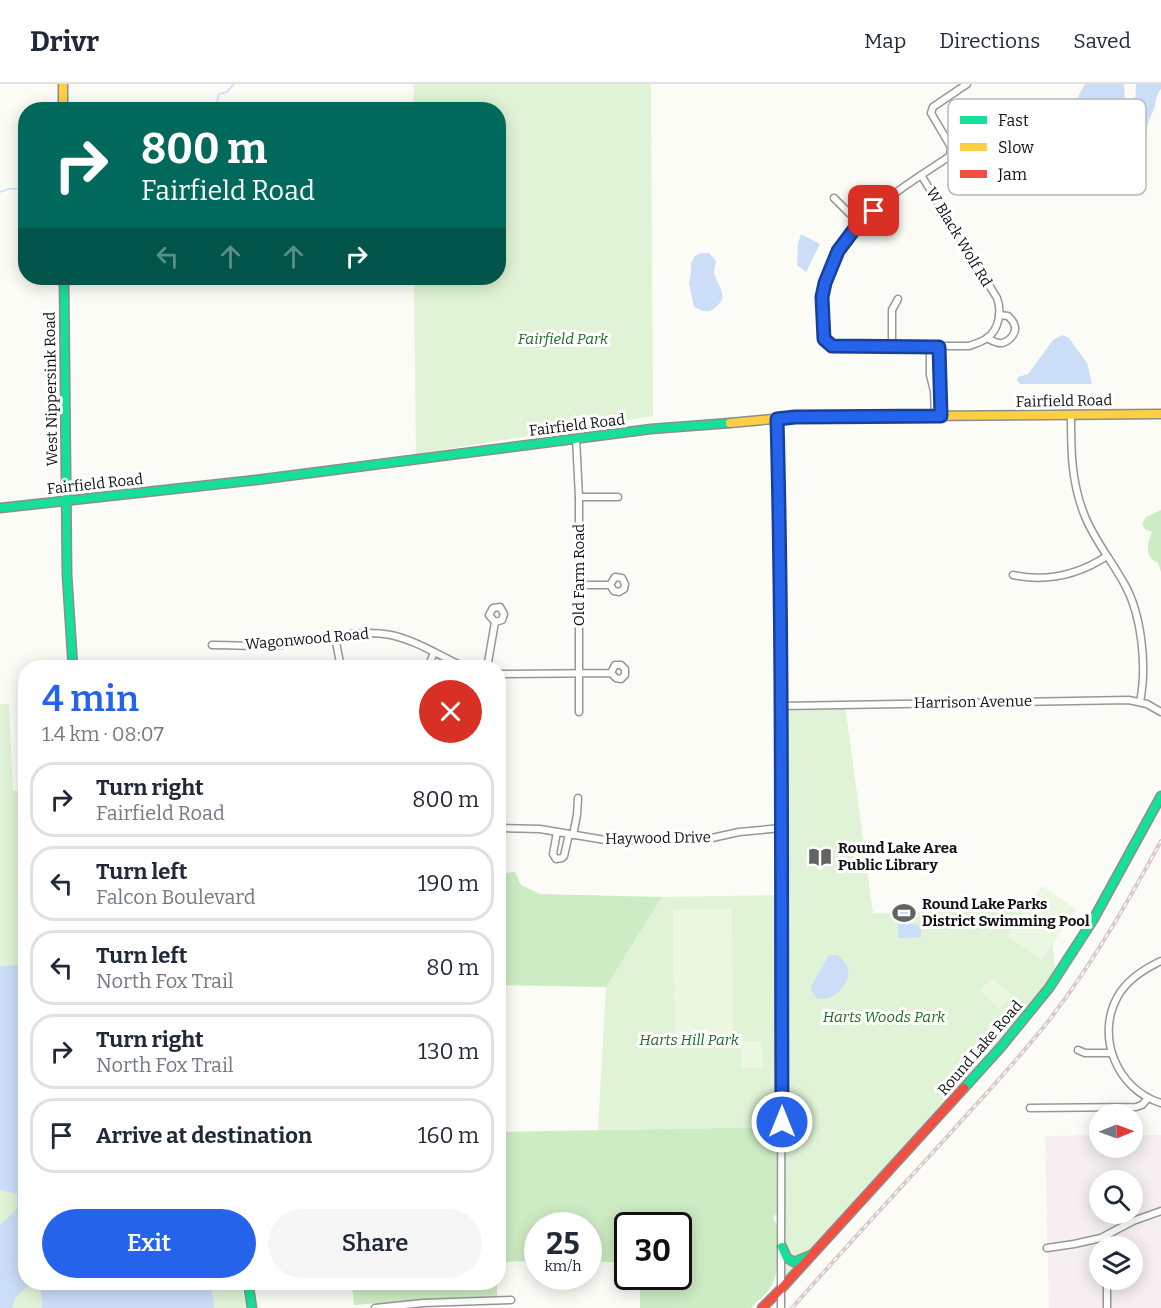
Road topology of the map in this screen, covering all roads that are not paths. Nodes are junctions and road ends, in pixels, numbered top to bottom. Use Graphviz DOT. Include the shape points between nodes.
graph roads {
  1 [pos="63,84"];
  2 [pos="967,84"];
  3 [pos="63,102"];
  4 [pos="948,142"];
  5 [pos="948,157"];
  6 [pos="921,175"];
  7 [pos="834,198"];
  8 [pos="859,223"];
  9 [pos="64,285"];
  10 [pos="898,299"];
  11 [pos="999,315"];
  12 [pos="987,338"];
  13 [pos="892,346"];
  14 [pos="930,347"];
  15 [pos="941,347"];
  16 [pos="1161,414"];
  17 [pos="1071,415"];
  18 [pos="938,416"];
  19 [pos="777,419"];
  20 [pos="576,438"];
  21 [pos="579,497"];
  22 [pos="618,497"];
  23 [pos="66,501"];
  24 [pos="0,508"];
  25 [pos="1107,556"];
  26 [pos="1012,575"];
  27 [pos="580,585"];
  28 [pos="610,585"];
  29 [pos="495,622"];
  30 [pos="335,637"];
  31 [pos="212,645"];
  32 [pos="434,652"];
  33 [pos="72,660"];
  34 [pos="339,660"];
  35 [pos="431,660"];
  36 [pos="450,660"];
  37 [pos="488,660"];
  38 [pos="580,673"];
  39 [pos="611,673"];
  40 [pos="506,674"];
  41 [pos="1140,702"];
  42 [pos="782,706"];
  43 [pos="579,712"];
  44 [pos="1161,712"];
  45 [pos="1161,796"];
  46 [pos="578,798"];
  47 [pos="506,828"];
  48 [pos="782,828"];
  49 [pos="557,832"];
  50 [pos="571,834"];
  51 [pos="1161,961"];
  52 [pos="1078,1050"];
  53 [pos="1111,1053"];
  54 [pos="1148,1098"];
  55 [pos="1161,1103"];
  56 [pos="1030,1108"];
  57 [pos="1161,1211"];
  58 [pos="1106,1236"];
  59 [pos="1089,1241"];
  60 [pos="782,1247"];
  61 [pos="1047,1248"];
  62 [pos="814,1253"];
  63 [pos="781,1289"];
  64 [pos="249,1290"];
  65 [pos="1107,1290"];
  66 [pos="511,1300"];
  67 [pos="487,1304"];
  68 [pos="424,1305"];
  69 [pos="252,1308"];
  70 [pos="375,1308"];
  71 [pos="762,1308"];
  72 [pos="782,1308"];
  73 [pos="1107,1308"];
  1 -- 3 [label="street"];
  2 -- 4 [label="street" via="933,107 931,113"];
  5 -- 6 [label="street"];
  6 -- 8 [label="street"];
  6 -- 11 [label="street, W Black Wolf Rd" via="997,298"];
  7 -- 8 [label="street"];
  8 -- 13 [label="street" via="838,251 825,283 824,339 832,346"];
  9 -- 23 [label="street, West Nippersink Road"];
  10 -- 13 [label="street" via="892,310"];
  11 -- 12 [label="street"];
  11 -- 12 [label="street" via="1008,316 1015,324 1015,332 1002,343"];
  12 -- 15 [label="street" via="969,346"];
  13 -- 14 [label="street"];
  14 -- 15 [label="street"];
  14 -- 18 [label="street" via="930,375"];
  15 -- 18 [label="street"];
  16 -- 17 [label="street, Fairfield Road"];
  17 -- 18 [label="street, Fairfield Road"];
  17 -- 25 [label="street" via="1074,482 1085,516"];
  18 -- 19 [label="street, Fairfield Road"];
  19 -- 20 [label="street, Fairfield Road"];
  19 -- 42 [label="street"];
  20 -- 21 [label="street, Old Farm Road"];
  20 -- 23 [label="street, Fairfield Road"];
  21 -- 22 [label="street"];
  21 -- 27 [label="street, Old Farm Road"];
  23 -- 24 [label="street, Fairfield Road"];
  23 -- 33 [label="street, West Nippersink Road"];
  25 -- 26 [label="street" via="1066,575"];
  25 -- 41 [label="street" via="1126,587 1139,626 1143,663"];
  27 -- 28 [label="street"];
  27 -- 38 [label="street, Old Farm Road"];
  29 -- 37 [label="street"];
  30 -- 31 [label="street, Wagonwood Road" via="282,645"];
  30 -- 32 [label="street, Wagonwood Road" via="389,635"];
  30 -- 34 [label="street"];
  32 -- 35 [label="street"];
  32 -- 36 [label="street, Wagonwood Road"];
  38 -- 39 [label="street"];
  38 -- 40 [label="street"];
  38 -- 43 [label="street, Old Farm Road"];
  41 -- 42 [label="street, Harrison Avenue" via="1085,699"];
  41 -- 44 [label="street, Harrison Avenue"];
  42 -- 48 [label="street"];
  45 -- 62 [label="street, Round Lake Road" via="1093,920 1049,988 1001,1047"];
  46 -- 50 [label="street"];
  47 -- 49 [label="street, Haywood Drive"];
  48 -- 50 [label="street, Haywood Drive" via="678,840 605,840"];
  48 -- 60 [label="street"];
  49 -- 50 [label="street, Haywood Drive"];
  49 -- 50 [label="street" via="553,854 556,859 564,856"];
  51 -- 53 [label="street" via="1144,969 1118,995 1109,1021"];
  52 -- 53 [label="street"];
  53 -- 54 [label="street" via="1127,1082"];
  54 -- 55 [label="street"];
  54 -- 56 [label="street" via="1136,1107"];
  57 -- 58 [label="street"];
  59 -- 61 [label="street"];
  60 -- 62 [label="street" via="794,1262"];
  60 -- 63 [label="street"];
  62 -- 63 [label="street, Round Lake Road"];
  63 -- 71 [label="street, Round Lake Road"];
  63 -- 72 [label="street"];
  64 -- 69 [label="street"];
  65 -- 73 [label="street"];
  66 -- 67 [label="street"];
  67 -- 68 [label="street"];
  68 -- 70 [label="street"];
}
